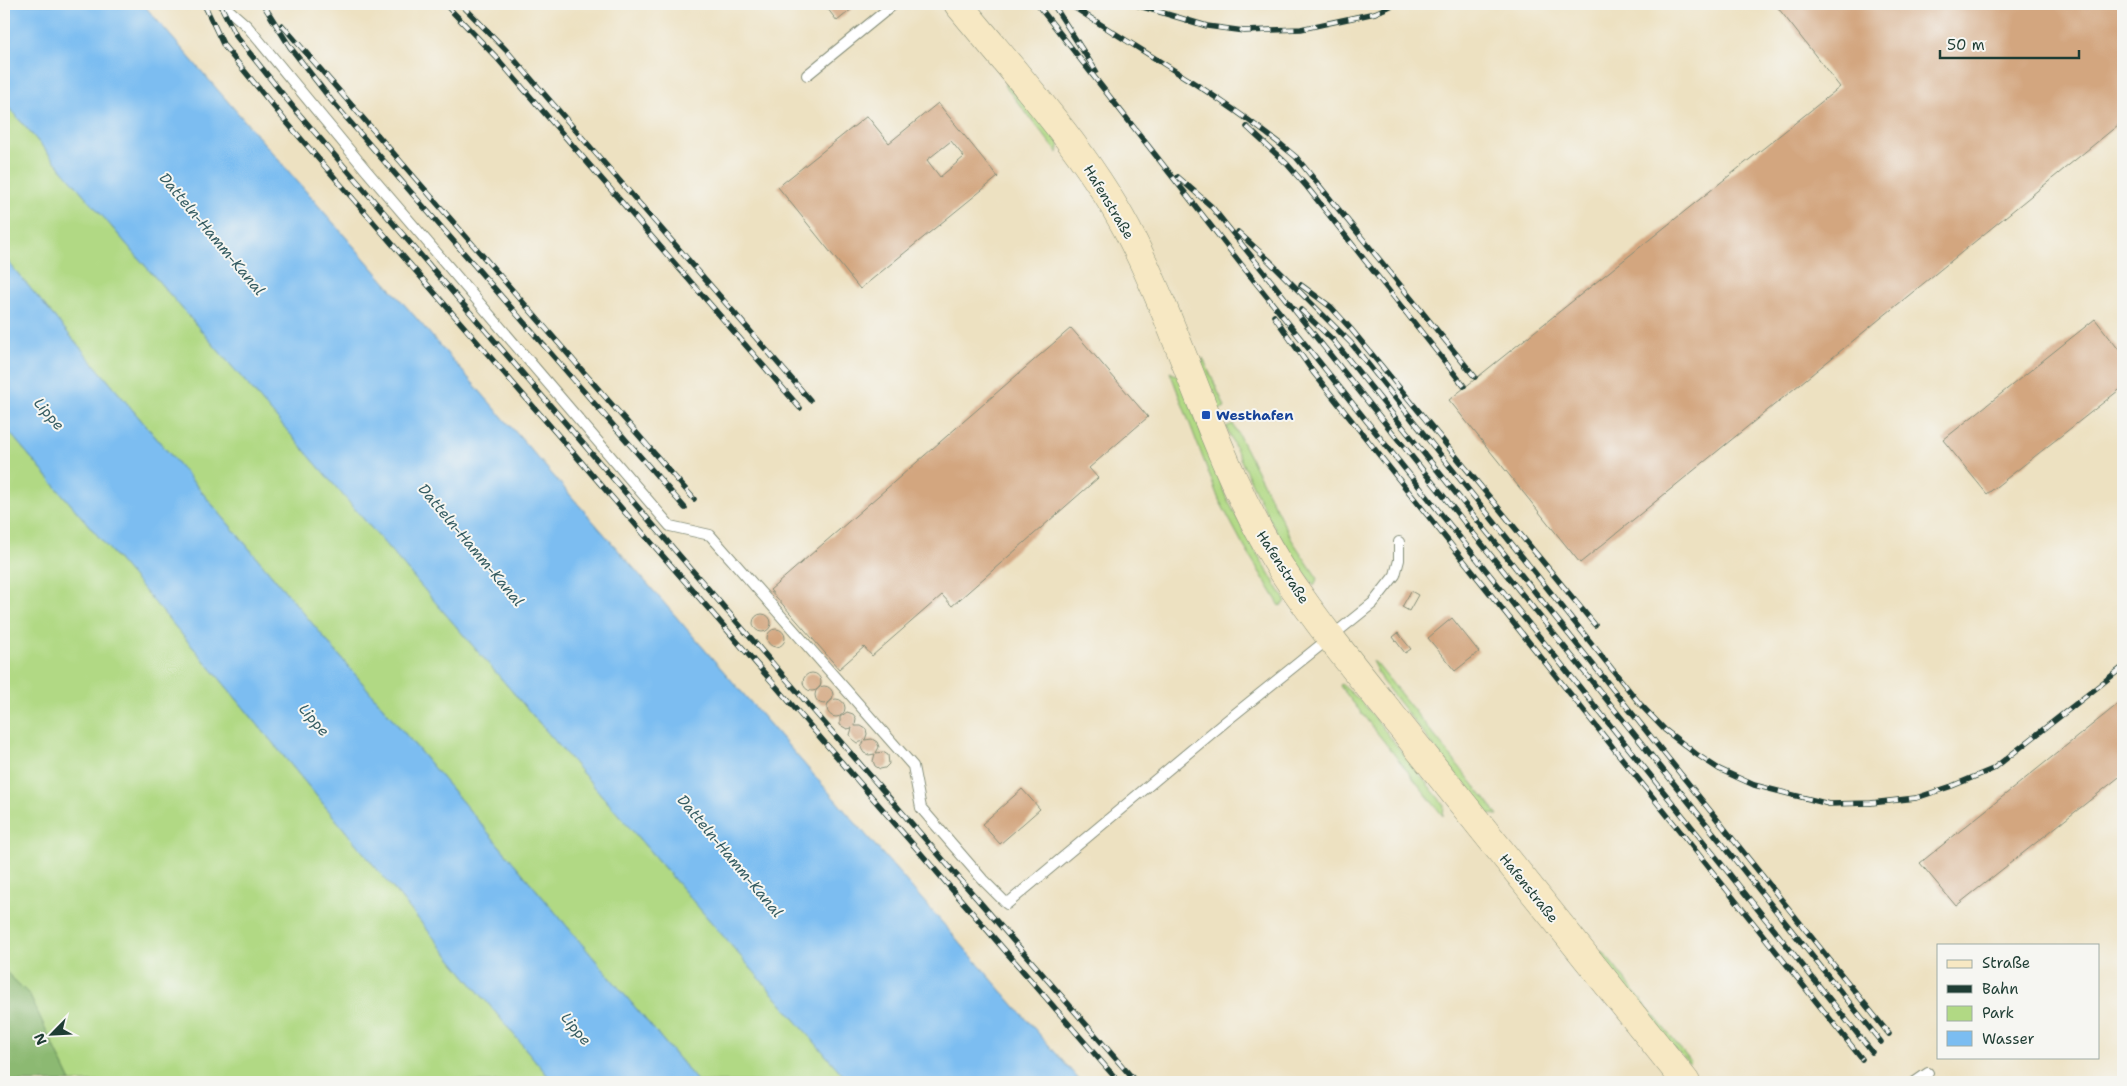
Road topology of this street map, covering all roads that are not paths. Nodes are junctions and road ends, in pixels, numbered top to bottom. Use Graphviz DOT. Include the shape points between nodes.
graph roads {
  1 [pos="222,4"];
  2 [pos="894,4"];
  3 [pos="958,4"];
  4 [pos="807,74"];
  5 [pos="1399,542"];
  6 [pos="1330,637"];
  7 [pos="1928,1073"];
  8 [pos="1686,1082"];
  9 [pos="1915,1082"];
  1 -- 6 [label="lane" via="247,26 670,526 710,535 913,766 921,808 1007,904"];
  2 -- 4 [label="lane"];
  3 -- 6 [label="street, Hafenstraße" via="1053,118 1103,189 1156,289 1249,512 1287,577"];
  5 -- 6 [label="lane" via="1395,575 1386,588 1359,616"];
  6 -- 8 [label="street, Hafenstraße"];
  7 -- 9 [label="lane"];
}
